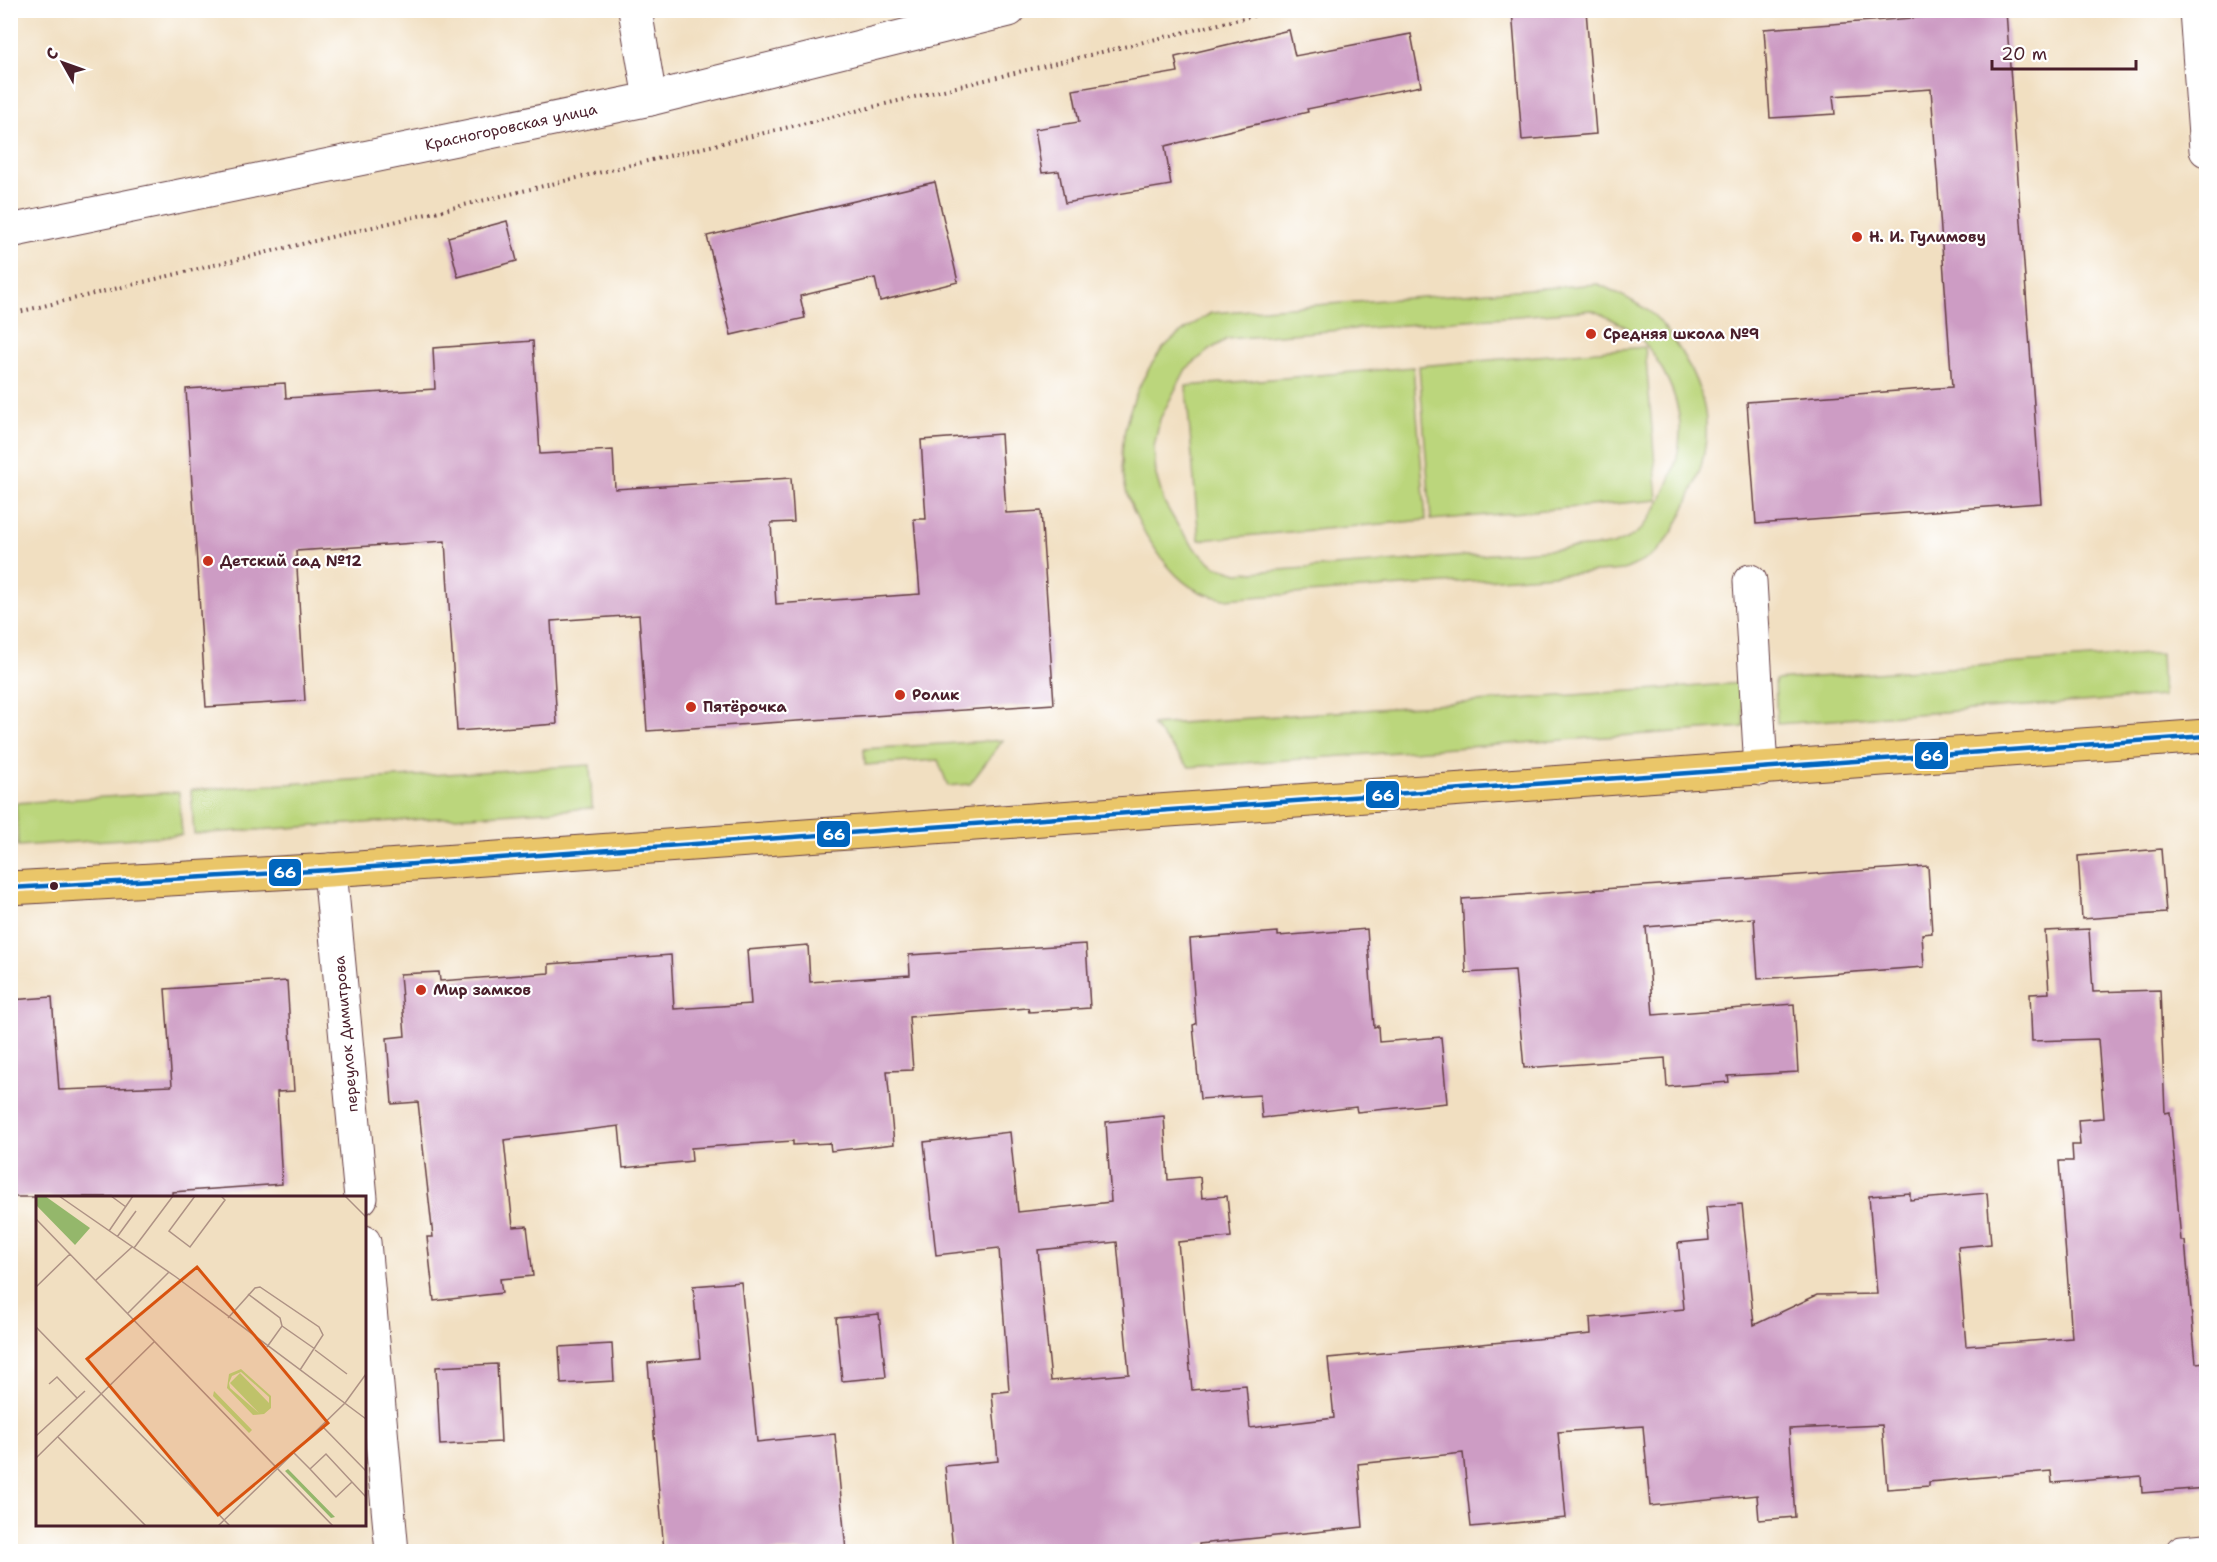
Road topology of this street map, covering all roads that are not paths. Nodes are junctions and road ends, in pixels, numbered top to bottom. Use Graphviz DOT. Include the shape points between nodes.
graph roads {
  1 [pos="635,10"];
  2 [pos="1009,10"];
  3 [pos="2196,10"];
  4 [pos="2203,68"];
  5 [pos="650,99"];
  6 [pos="2206,150"];
  7 [pos="10,231"];
  8 [pos="1750,581"];
  9 [pos="2206,736"];
  10 [pos="1761,769"];
  11 [pos="330,870"];
  12 [pos="10,888"];
  13 [pos="361,1196"];
  14 [pos="366,1264"];
  15 [pos="2206,1550"];
  16 [pos="392,1551"];
  17 [pos="2182,1551"];
  1 -- 5 [label="street"];
  2 -- 5 [label="street, Красногоровская улица"];
  3 -- 4 [label="street"];
  4 -- 6 [label="street"];
  5 -- 7 [label="street, Красногоровская улица"];
  8 -- 10 [label="street"];
  9 -- 10 [label="main road"];
  10 -- 11 [label="main road"];
  11 -- 12 [label="main road"];
  11 -- 13 [label="street, переулок Димитрова"];
  14 -- 16 [label="street"];
  15 -- 17 [label="street"];
}
